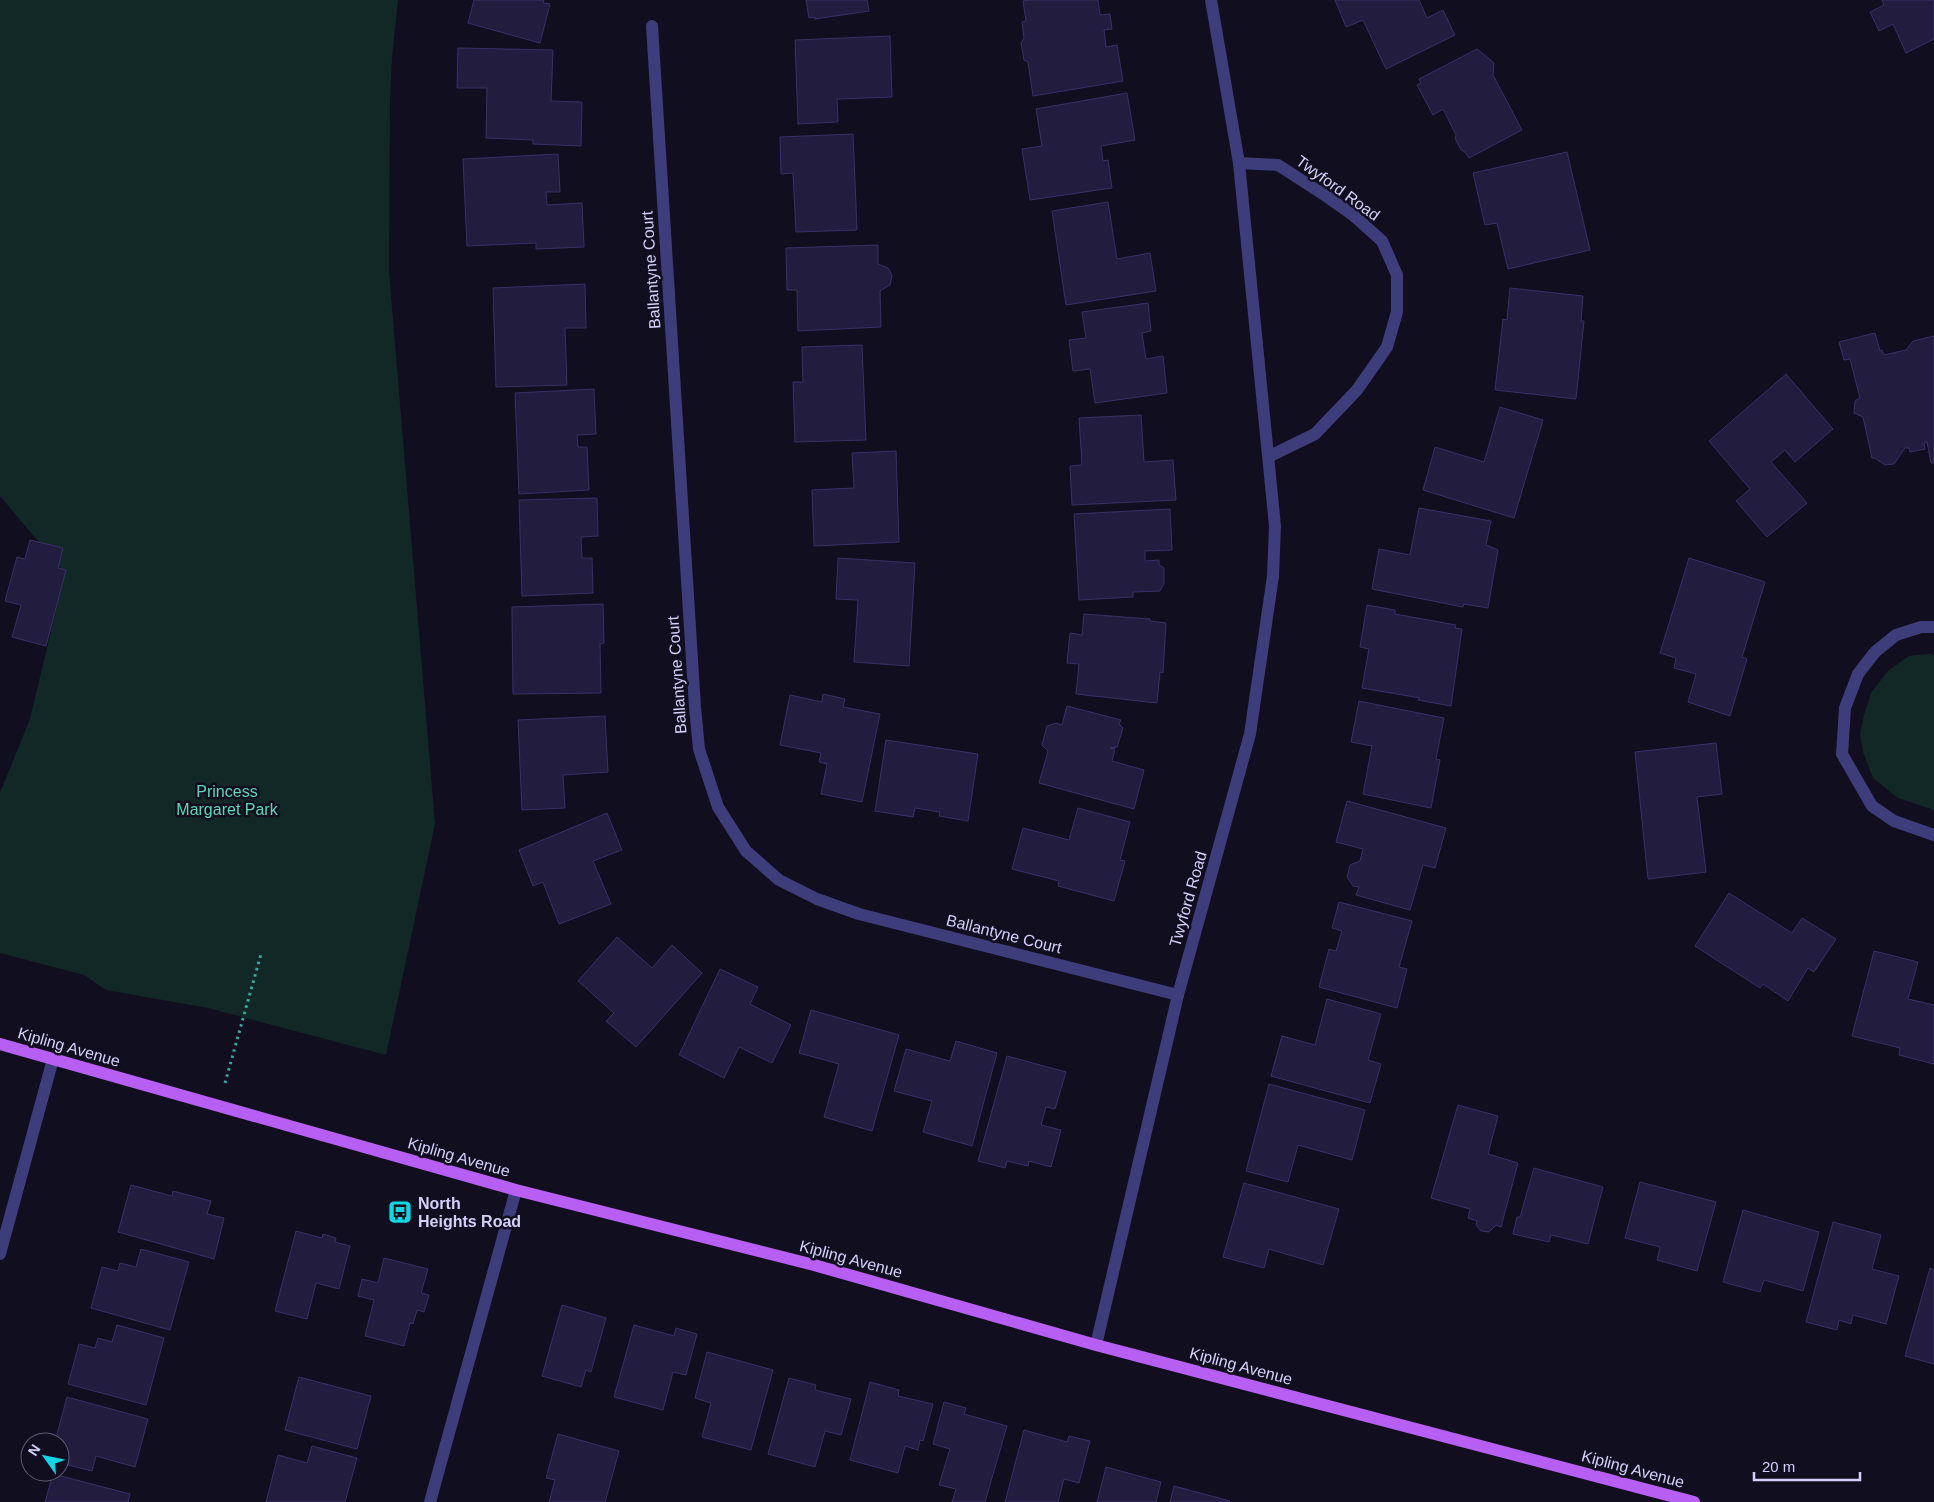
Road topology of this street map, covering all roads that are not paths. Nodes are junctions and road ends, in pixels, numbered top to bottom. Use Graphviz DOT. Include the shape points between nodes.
graph roads {
  1 [pos="1211,0"];
  2 [pos="652,26"];
  3 [pos="1239,163"];
  4 [pos="1270,456"];
  5 [pos="1934,627"];
  6 [pos="1934,835"];
  7 [pos="1178,995"];
  8 [pos="0,1044"];
  9 [pos="52,1059"];
  10 [pos="516,1190"];
  11 [pos="0,1254"];
  12 [pos="1096,1345"];
  13 [pos="430,1502"];
  14 [pos="1694,1502"];
  1 -- 3 [label="street, Twyford Road"];
  2 -- 7 [label="street, Ballantyne Court" via="695,707 699,749 718,806 746,852 779,880 817,899 858,914"];
  3 -- 4 [label="street, Twyford Road"];
  3 -- 4 [label="street, Twyford Road" via="1278,165 1353,215 1382,241 1397,275 1397,312 1387,347 1357,390 1315,434"];
  4 -- 7 [label="street, Twyford Road" via="1275,526 1273,576 1250,734"];
  5 -- 6 [label="street" via="1922,627 1896,636 1875,652 1858,674 1844,708 1842,754 1872,806 1894,821"];
  7 -- 12 [label="street, Twyford Road"];
  8 -- 9 [label="main road, Kipling Avenue"];
  9 -- 10 [label="main road, Kipling Avenue"];
  9 -- 11 [label="street"];
  10 -- 12 [label="main road, Kipling Avenue" via="814,1265"];
  10 -- 13 [label="street"];
  12 -- 14 [label="main road, Kipling Avenue"];
}
